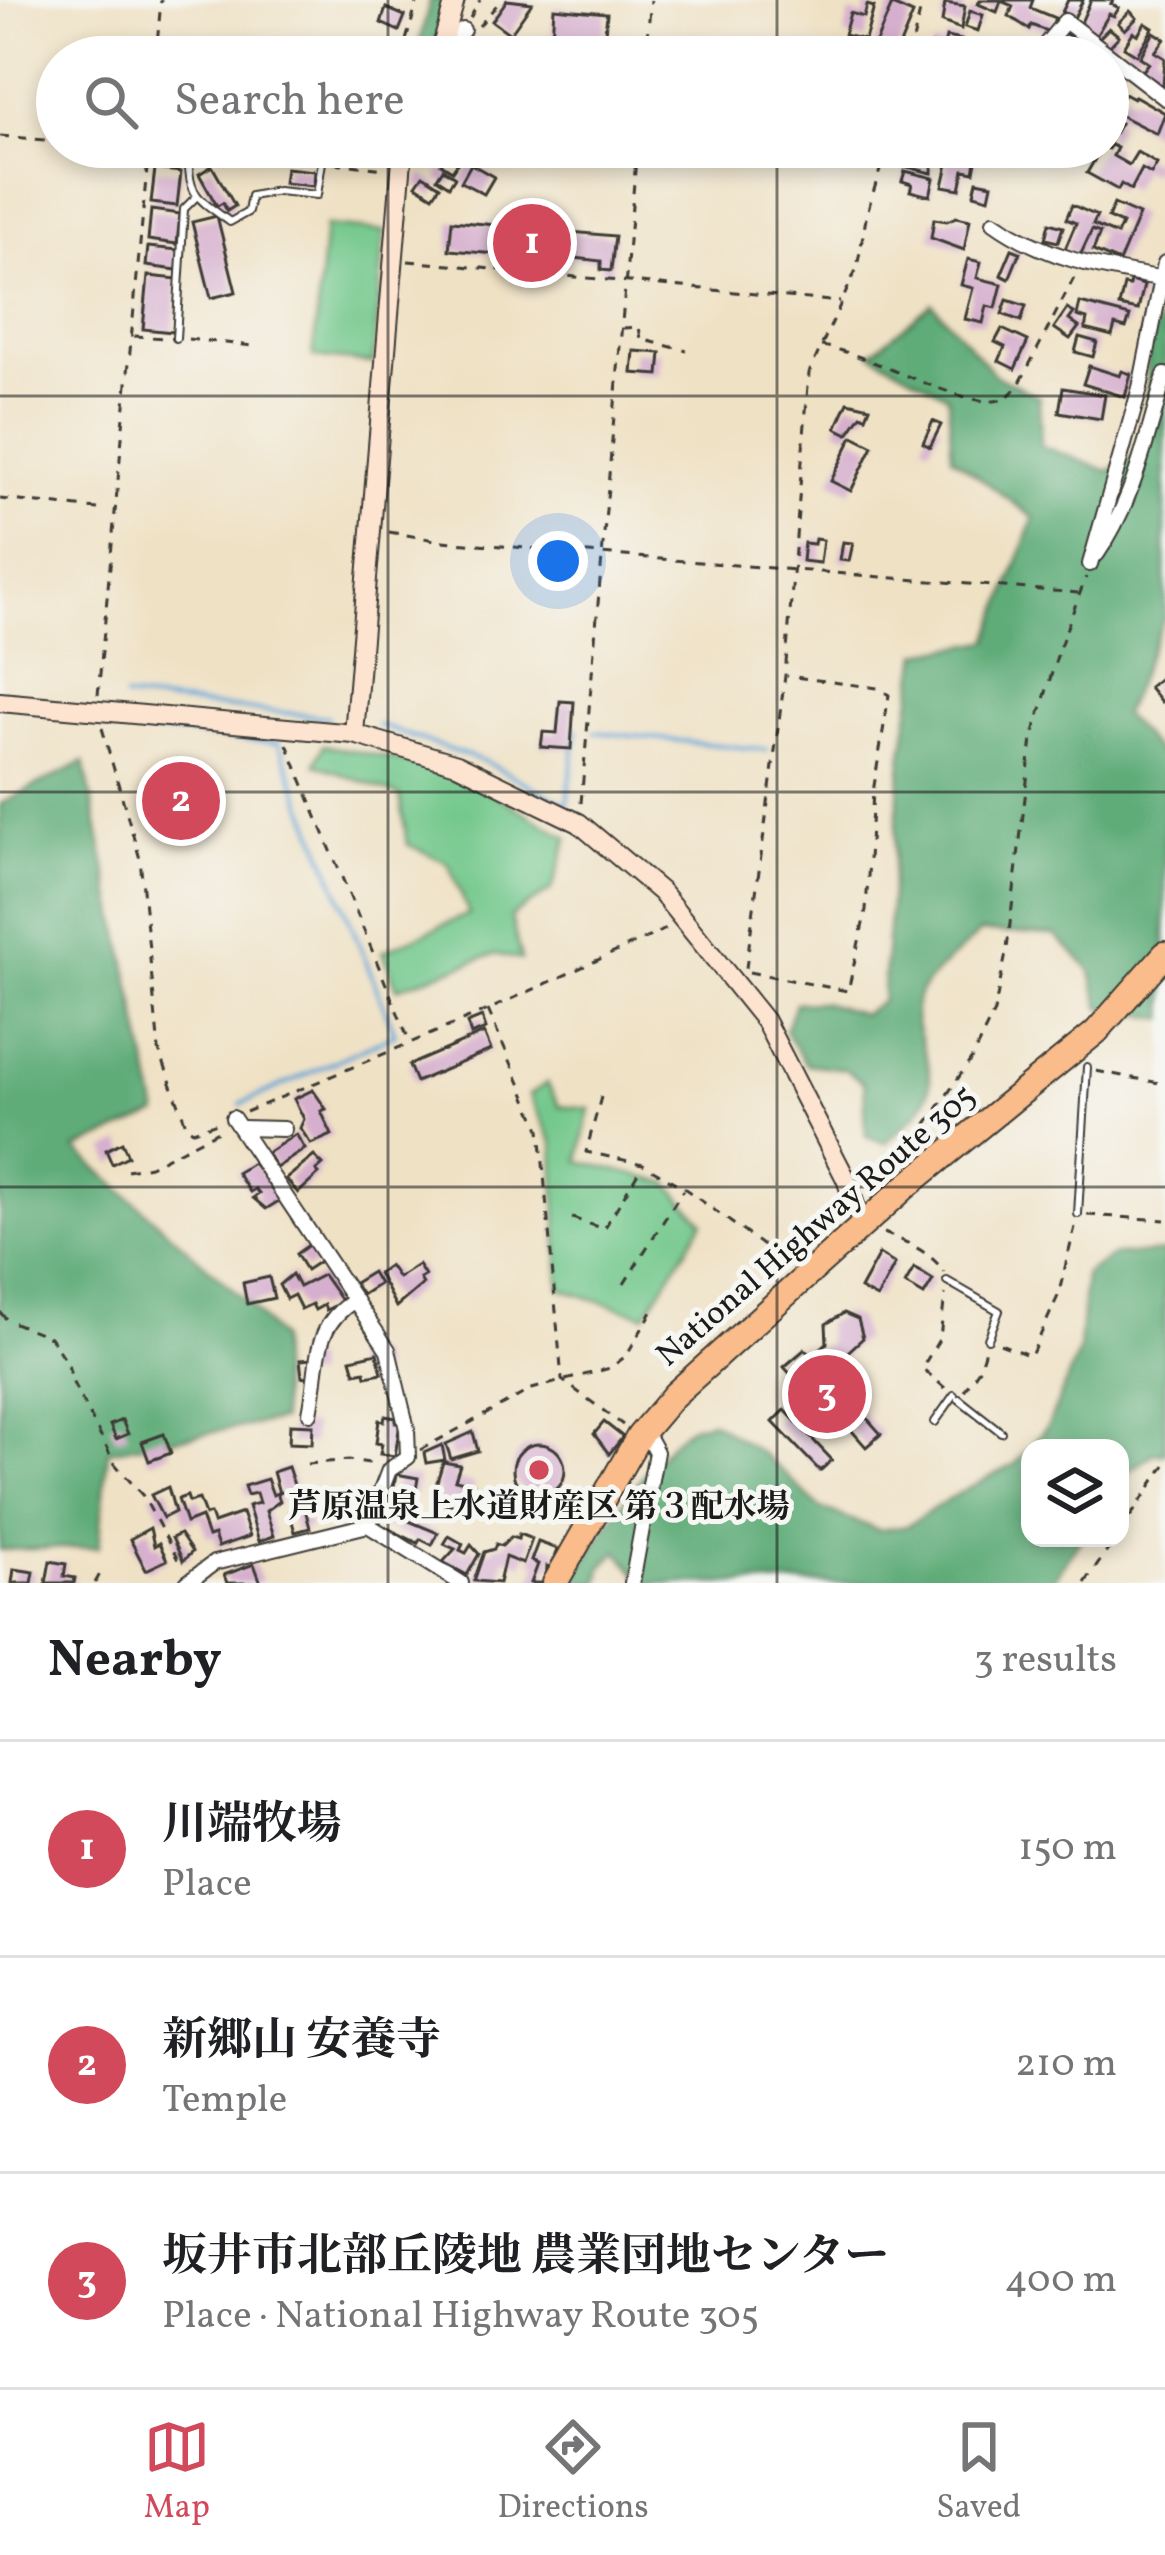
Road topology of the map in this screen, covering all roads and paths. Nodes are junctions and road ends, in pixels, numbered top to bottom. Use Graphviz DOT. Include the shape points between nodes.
graph roads {
  1 [pos="161,0"];
  2 [pos="418,0"];
  3 [pos="455,0"];
  4 [pos="480,0"];
  5 [pos="500,0"];
  6 [pos="650,0"];
  7 [pos="923,0"];
  8 [pos="461,32"];
  9 [pos="158,36"];
  10 [pos="407,36"];
  11 [pos="445,36"];
  12 [pos="458,36"];
  13 [pos="647,36"];
  14 [pos="914,36"];
  15 [pos="1051,36"];
  16 [pos="1084,36"];
  17 [pos="1129,70"];
  18 [pos="1165,98"];
  19 [pos="0,136"];
  20 [pos="36,139"];
  21 [pos="147,168"];
  22 [pos="188,168"];
  23 [pos="321,168"];
  24 [pos="375,168"];
  25 [pos="399,168"];
  26 [pos="635,168"];
  27 [pos="881,168"];
  28 [pos="398,171"];
  29 [pos="196,197"];
  30 [pos="994,222"];
  31 [pos="393,260"];
  32 [pos="1083,265"];
  33 [pos="1162,271"];
  34 [pos="624,282"];
  35 [pos="842,302"];
  36 [pos="623,328"];
  37 [pos="132,336"];
  38 [pos="176,338"];
  39 [pos="254,346"];
  40 [pos="821,346"];
  41 [pos="687,351"];
  42 [pos="1165,375"];
  43 [pos="0,499"];
  44 [pos="98,509"];
  45 [pos="372,529"];
  46 [pos="600,554"];
  47 [pos="1090,564"];
  48 [pos="794,567"];
  49 [pos="1080,593"];
  50 [pos="785,676"];
  51 [pos="0,702"];
  52 [pos="97,710"];
  53 [pos="280,728"];
  54 [pos="354,734"];
  55 [pos="579,823"];
  56 [pos="686,919"];
  57 [pos="1165,954"];
  58 [pos="488,1010"];
  59 [pos="410,1042"];
  60 [pos="1087,1067"];
  61 [pos="1165,1084"];
  62 [pos="601,1097"];
  63 [pos="237,1122"];
  64 [pos="284,1129"];
  65 [pos="643,1164"];
  66 [pos="127,1170"];
  67 [pos="888,1181"];
  68 [pos="684,1188"];
  69 [pos="1078,1214"];
  70 [pos="572,1218"];
  71 [pos="1165,1220"];
  72 [pos="862,1225"];
  73 [pos="789,1265"];
  74 [pos="947,1281"];
  75 [pos="624,1284"];
  76 [pos="355,1300"];
  77 [pos="0,1312"];
  78 [pos="652,1312"];
  79 [pos="988,1339"];
  80 [pos="562,1380"];
  81 [pos="956,1397"];
  82 [pos="310,1413"];
  83 [pos="935,1422"];
  84 [pos="1001,1432"];
  85 [pos="642,1433"];
  86 [pos="408,1456"];
  87 [pos="307,1464"];
  88 [pos="1165,1465"];
  89 [pos="389,1470"];
  90 [pos="1129,1519"];
  91 [pos="368,1525"];
  92 [pos="1110,1547"];
  93 [pos="100,1574"];
  94 [pos="189,1582"];
  95 [pos="95,1583"];
  96 [pos="460,1583"];
  97 [pos="555,1583"];
  98 [pos="632,1583"];
  99 [pos="1085,1583"];
  1 -- 9 [label="path"];
  2 -- 10 [label="path"];
  3 -- 11 [label="street"];
  4 -- 8 [label="path"];
  5 -- 8 [label="path" via="470,35"];
  6 -- 13 [label="path"];
  7 -- 14 [label="path"];
  8 -- 12 [label="street"];
  15 -- 16 [label="street" via="1065,21"];
  17 -- 18 [label="street"];
  19 -- 20 [label="path"];
  21 -- 37 [label="path"];
  22 -- 29 [label="lane"];
  23 -- 29 [label="lane" via="317,195 251,196 248,212 230,222"];
  24 -- 28 [label="path"];
  25 -- 28 [label="street"];
  26 -- 34 [label="path"];
  27 -- 35 [label="path"];
  28 -- 31 [label="street"];
  29 -- 38 [label="lane" via="184,209"];
  30 -- 32 [label="street"];
  31 -- 34 [label="path"];
  31 -- 45 [label="street"];
  32 -- 33 [label="street"];
  32 -- 40 [label="path" via="1021,381 999,400"];
  33 -- 47 [label="street" via="1140,388"];
  34 -- 35 [label="path"];
  34 -- 46 [label="path"];
  35 -- 40 [label="path"];
  36 -- 41 [label="path" via="639,327 641,339"];
  37 -- 38 [label="path"];
  37 -- 52 [label="path"];
  38 -- 39 [label="path"];
  40 -- 48 [label="path" via="809,373"];
  42 -- 47 [label="street" via="1135,478"];
  43 -- 44 [label="path"];
  45 -- 46 [label="path"];
  45 -- 54 [label="street"];
  46 -- 48 [label="path"];
  46 -- 55 [label="path"];
  47 -- 49 [label="path"];
  48 -- 49 [label="path"];
  48 -- 50 [label="path"];
  49 -- 67 [label="path" via="1032,739 994,1012"];
  50 -- 50 [label="path" via="889,695 866,910 848,991 746,971"];
  51 -- 52 [label="street"];
  52 -- 53 [label="street"];
  52 -- 63 [label="path" via="140,859 159,1050 187,1127"];
  53 -- 54 [label="street"];
  53 -- 59 [label="path"];
  54 -- 55 [label="street" via="458,764"];
  55 -- 56 [label="street"];
  56 -- 58 [label="path"];
  56 -- 72 [label="street" via="765,1021"];
  57 -- 72 [label="highway, National Highway Route 305" via="1096,1032"];
  58 -- 59 [label="path"];
  58 -- 80 [label="path" via="540,1129"];
  59 -- 63 [label="path"];
  60 -- 61 [label="path"];
  60 -- 69 [label="lane"];
  62 -- 65 [label="path" via="586,1152"];
  63 -- 64 [label="street"];
  63 -- 66 [label="path"];
  63 -- 76 [label="street"];
  65 -- 68 [label="path"];
  65 -- 70 [label="path" via="604,1229"];
  68 -- 73 [label="path"];
  68 -- 75 [label="path"];
  69 -- 71 [label="path"];
  69 -- 79 [label="path" via="1058,1296 1031,1356"];
  72 -- 74 [label="path" via="922,1252"];
  72 -- 85 [label="highway, National Highway Route 305"];
  74 -- 79 [label="lane" via="999,1311"];
  74 -- 81 [label="path" via="940,1338 922,1369"];
  76 -- 82 [label="street" via="334,1312 320,1338"];
  76 -- 86 [label="street" via="388,1350"];
  77 -- 94 [label="path" via="50,1337 115,1464 143,1496"];
  78 -- 80 [label="path" via="626,1356"];
  79 -- 81 [label="path" via="979,1369"];
  80 -- 85 [label="path"];
  80 -- 86 [label="path"];
  81 -- 83 [label="lane"];
  81 -- 84 [label="lane"];
  85 -- 97 [label="highway, National Highway Route 305"];
  85 -- 98 [label="street" via="656,1452"];
  86 -- 89 [label="street"];
  87 -- 89 [label="path" via="349,1460"];
  88 -- 90 [label="path"];
  89 -- 91 [label="street"];
  91 -- 94 [label="street" via="214,1563"];
  91 -- 96 [label="street"];
  92 -- 99 [label="path"];
  93 -- 95 [label="path"];
}
